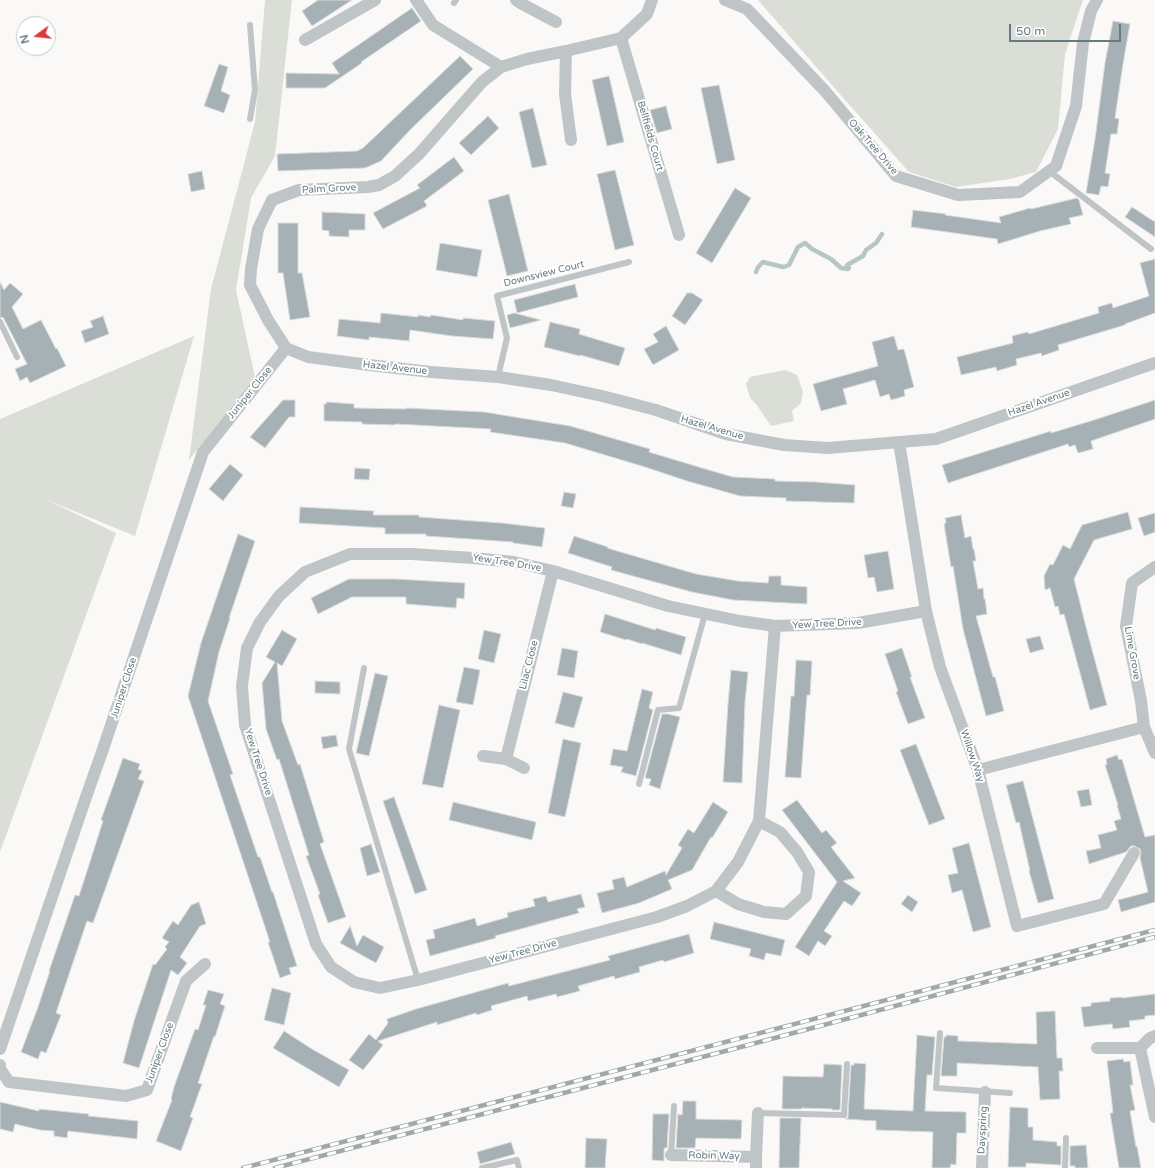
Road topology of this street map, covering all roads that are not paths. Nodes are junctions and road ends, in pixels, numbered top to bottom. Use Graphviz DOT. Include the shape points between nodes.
graph roads {
  1 [pos="375,0"];
  2 [pos="416,0"];
  3 [pos="516,0"];
  4 [pos="652,0"];
  5 [pos="725,0"];
  6 [pos="1097,0"];
  7 [pos="556,22"];
  8 [pos="250,25"];
  9 [pos="621,38"];
  10 [pos="305,40"];
  11 [pos="566,51"];
  12 [pos="501,67"];
  13 [pos="250,119"];
  14 [pos="571,140"];
  15 [pos="1049,171"];
  16 [pos="679,235"];
  17 [pos="1151,249"];
  18 [pos="629,262"];
  19 [pos="0,322"];
  20 [pos="286,348"];
  21 [pos="17,357"];
  22 [pos="1155,363"];
  23 [pos="498,377"];
  24 [pos="900,442"];
  25 [pos="1155,567"];
  26 [pos="552,571"];
  27 [pos="926,611"];
  28 [pos="705,614"];
  29 [pos="775,626"];
  30 [pos="364,668"];
  31 [pos="1144,727"];
  32 [pos="1155,753"];
  33 [pos="483,756"];
  34 [pos="506,759"];
  35 [pos="524,768"];
  36 [pos="978,770"];
  37 [pos="639,784"];
  38 [pos="759,821"];
  39 [pos="1134,854"];
  40 [pos="716,891"];
  41 [pos="205,964"];
  42 [pos="418,980"];
  43 [pos="940,1033"];
  44 [pos="1155,1036"];
  45 [pos="1096,1048"];
  46 [pos="1140,1048"];
  47 [pos="0,1049"];
  48 [pos="848,1064"];
  49 [pos="0,1066"];
  50 [pos="986,1092"];
  51 [pos="1010,1093"];
  52 [pos="674,1106"];
  53 [pos="758,1113"];
  54 [pos="1155,1117"];
  55 [pos="1066,1138"];
  56 [pos="671,1155"];
  57 [pos="756,1163"];
  58 [pos="482,1168"];
  59 [pos="519,1168"];
  60 [pos="982,1168"];
  61 [pos="1065,1168"];
  1 -- 10 [label="street"];
  2 -- 12 [label="street" via="433,25"];
  3 -- 7 [label="street"];
  4 -- 9 [label="street, Palm Grove" via="647,14"];
  5 -- 15 [label="street, Oak Tree Drive" via="747,9 825,91 896,176 958,195 1020,192"];
  6 -- 15 [label="street, Oak Tree Drive" via="1083,43 1076,106 1056,166"];
  8 -- 13 [label="lane" via="255,90"];
  9 -- 11 [label="street, Palm Grove"];
  9 -- 16 [label="street, Bellfields Court"];
  11 -- 12 [label="street, Palm Grove"];
  11 -- 14 [label="street" via="566,94"];
  12 -- 20 [label="street, Palm Grove" via="482,82 419,154 395,176 379,185 299,190 272,200 258,229 250,285"];
  15 -- 17 [label="lane"];
  18 -- 23 [label="lane, Downsview Court" via="497,296 507,338"];
  19 -- 21 [label="lane"];
  20 -- 23 [label="street, Hazel Avenue" via="308,357 431,372"];
  20 -- 47 [label="street, Juniper Close" via="203,452"];
  22 -- 24 [label="street, Hazel Avenue" via="936,439"];
  23 -- 24 [label="street, Hazel Avenue" via="602,396 656,410 726,434 784,446 828,448"];
  24 -- 27 [label="street, Willow Way"];
  25 -- 31 [label="street, Lime Grove" via="1132,583 1126,626"];
  26 -- 28 [label="street, Yew Tree Drive" via="668,606"];
  26 -- 34 [label="street, Lilac Close"];
  26 -- 42 [label="street, Yew Tree Drive" via="514,562 473,558 412,554 350,554 305,572 279,596 260,622 247,648 242,686 246,725 316,944 331,967 354,982 380,988"];
  27 -- 29 [label="street, Yew Tree Drive" via="858,623"];
  27 -- 36 [label="street, Willow Way" via="940,667"];
  28 -- 29 [label="street, Yew Tree Drive"];
  28 -- 37 [label="lane" via="679,708 658,710"];
  29 -- 38 [label="street, Yew Tree Drive"];
  30 -- 42 [label="lane" via="349,749"];
  31 -- 32 [label="street, Lime Grove"];
  31 -- 36 [label="street"];
  33 -- 34 [label="street"];
  34 -- 35 [label="street"];
  36 -- 39 [label="street, Willow Way" via="1017,926 1104,904"];
  38 -- 40 [label="street, Yew Tree Drive" via="738,862"];
  38 -- 40 [label="street" via="780,832 797,852 808,872 806,896 786,914 764,912 738,904"];
  40 -- 42 [label="street, Yew Tree Drive" via="687,906 657,917"];
  41 -- 49 [label="street, Juniper Close" via="186,980 146,1090 126,1096 9,1082"];
  43 -- 50 [label="lane" via="936,1088"];
  44 -- 46 [label="street"];
  45 -- 46 [label="street"];
  46 -- 54 [label="street"];
  48 -- 53 [label="lane" via="844,1115"];
  50 -- 51 [label="lane"];
  50 -- 60 [label="street, Dayspring"];
  52 -- 56 [label="lane"];
  53 -- 57 [label="street, Robin Way"];
  55 -- 61 [label="lane"];
  56 -- 57 [label="street, Robin Way"];
  58 -- 59 [label="lane" via="517,1160"];
}
